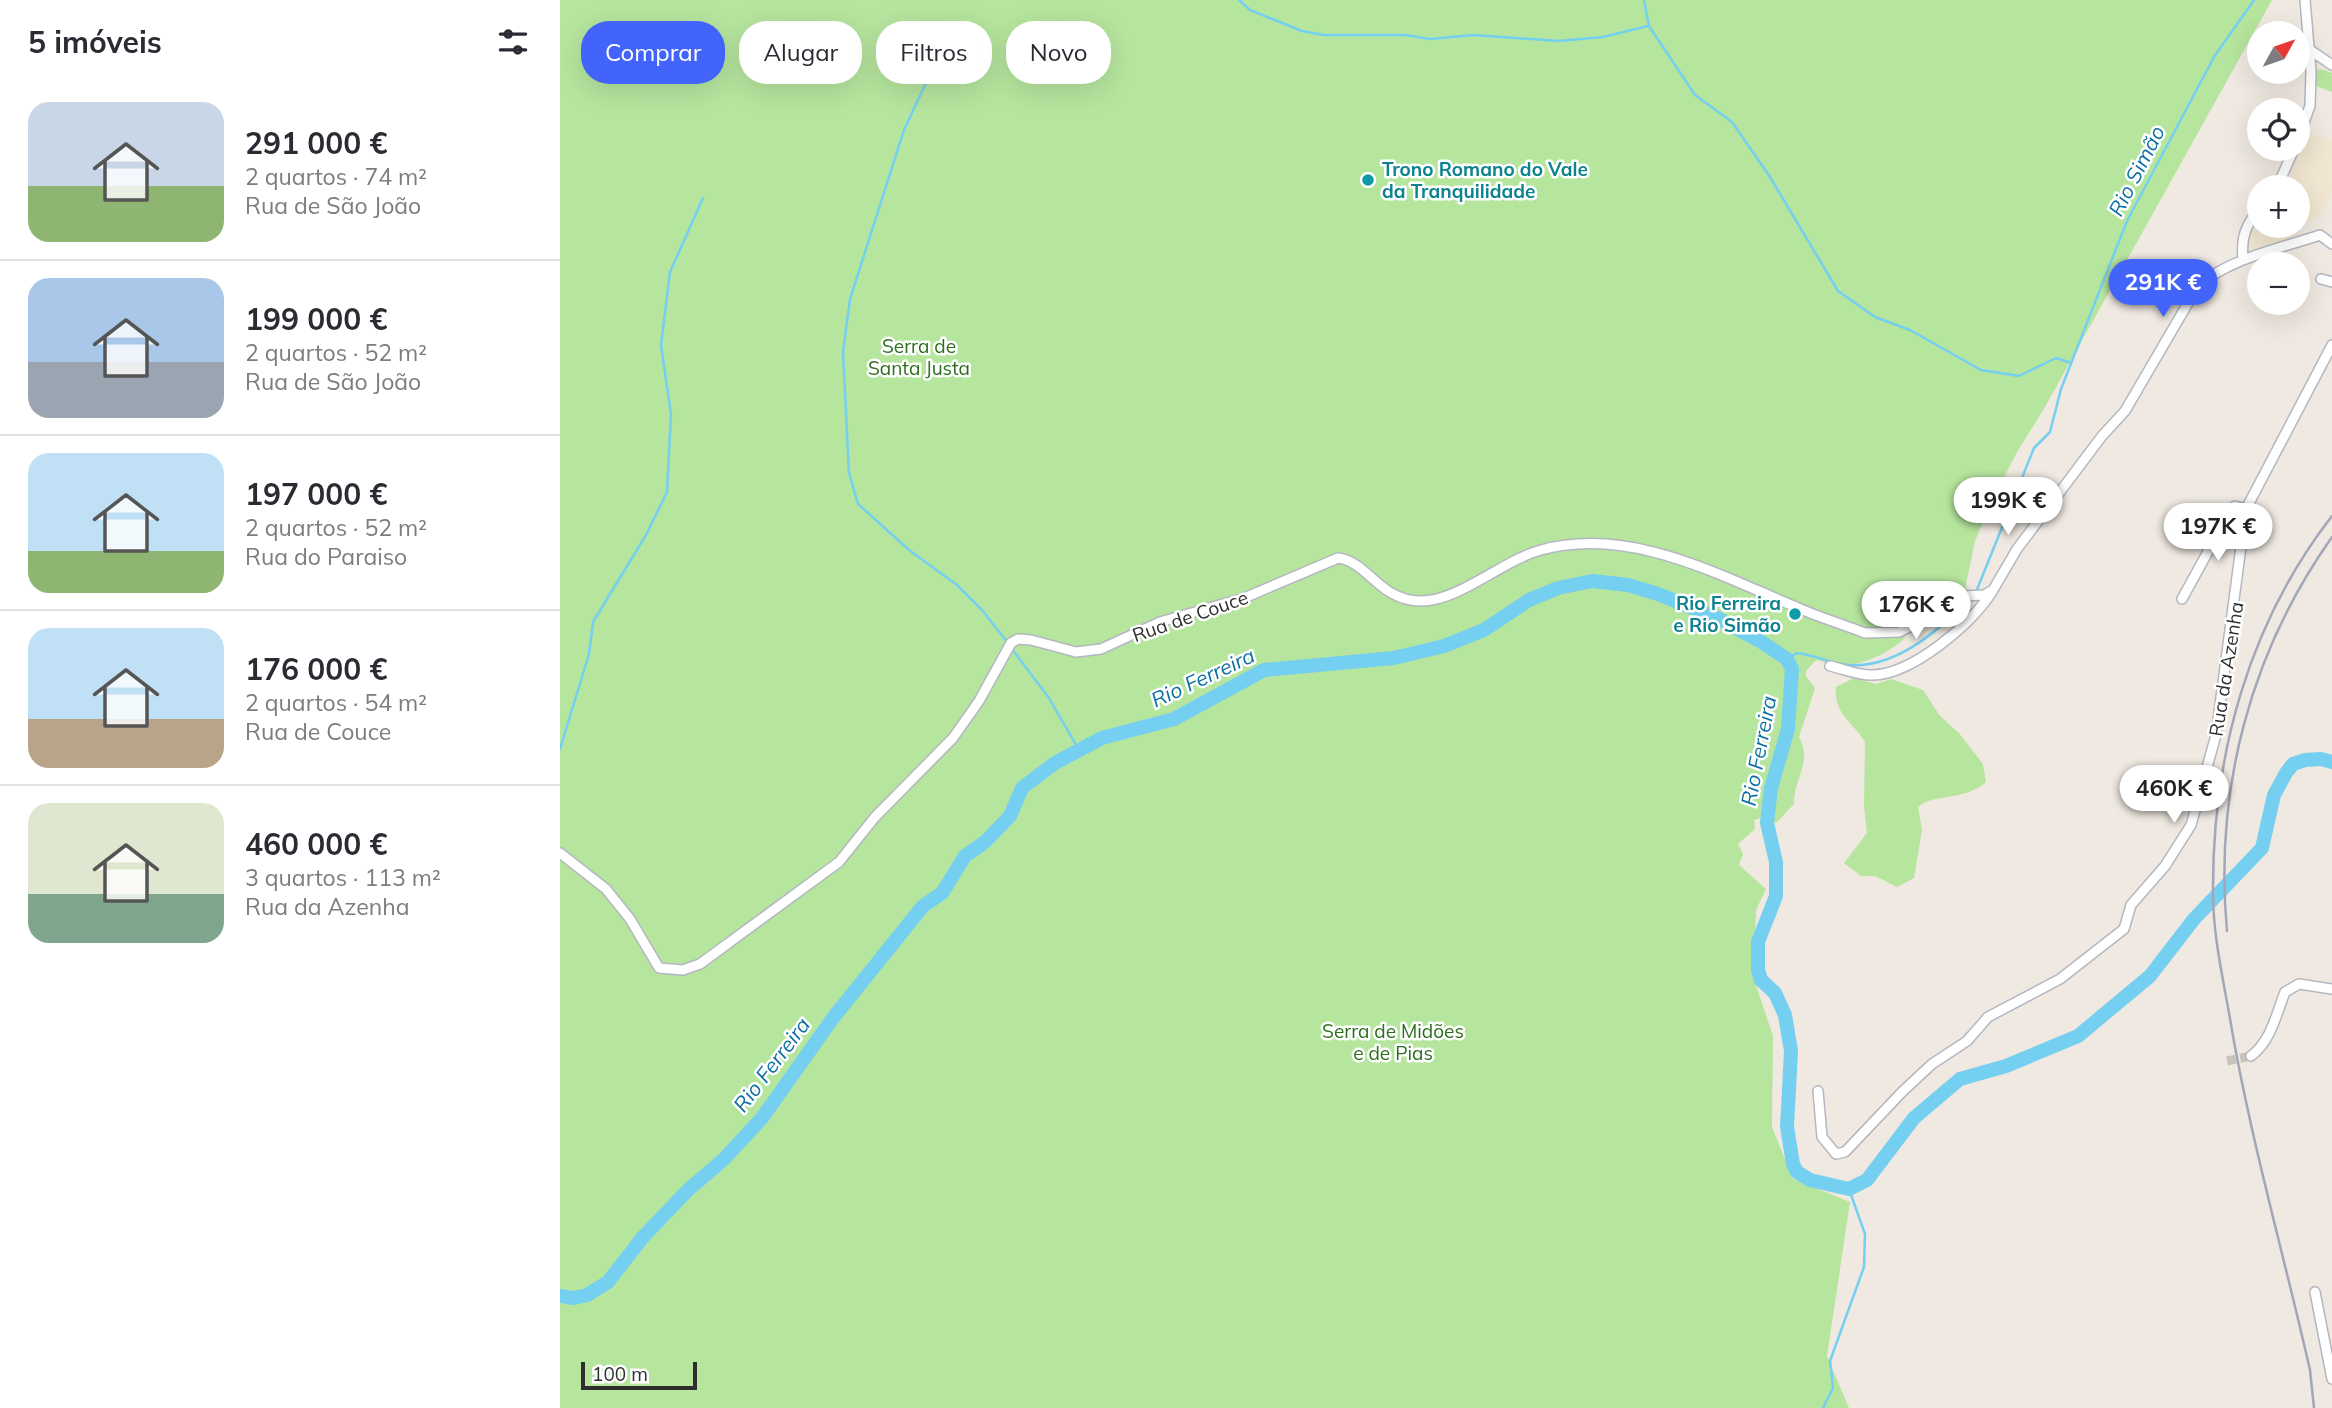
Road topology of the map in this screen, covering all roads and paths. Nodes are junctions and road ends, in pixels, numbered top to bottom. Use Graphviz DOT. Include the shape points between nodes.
graph roads {
  1 [pos="2305,0"];
  2 [pos="2307,21"];
  3 [pos="2310,50"];
  4 [pos="2332,65"];
  5 [pos="2247,225"];
  6 [pos="2332,230"];
  7 [pos="2320,236"];
  8 [pos="2332,244"];
  9 [pos="2243,260"];
  10 [pos="2321,279"];
  11 [pos="2332,282"];
  12 [pos="2332,345"];
  13 [pos="2246,509"];
  14 [pos="1988,592"];
  15 [pos="2182,599"];
  16 [pos="1830,666"];
  17 [pos="560,853"];
  18 [pos="2332,989"];
  19 [pos="2251,1056"];
  20 [pos="1818,1091"];
  21 [pos="2315,1292"];
  22 [pos="2332,1379"];
  1 -- 2 [label="street"];
  3 -- 4 [label="street"];
  5 -- 9 [label="street"];
  6 -- 7 [label="street"];
  7 -- 8 [label="street"];
  7 -- 9 [label="street"];
  9 -- 14 [label="street" via="2198,286 2125,411"];
  10 -- 11 [label="street"];
  12 -- 13 [label="street, Rua da Azenha"];
  13 -- 15 [label="street" via="2235,506 2227,517"];
  13 -- 20 [label="street, Rua da Azenha" via="2216,735 2199,808 2165,866 2131,905 2124,929 2060,979 1988,1017 1968,1041 1932,1064 1902,1092 1845,1152 1836,1154 1828,1149 1822,1137"];
  14 -- 16 [label="street" via="1956,632 1905,666 1874,675"];
  14 -- 17 [label="street, Rua de Couce" via="1965,595 1899,632 1873,634 1674,557 1613,545 1587,543 1541,550 1443,598 1420,601 1393,595 1358,565 1338,558 1244,597 1160,622 1101,649 1076,652 1031,640 1011,643 953,738 875,817 839,862 724,949 692,967 659,968 606,889"];
  18 -- 19 [label="street" via="2299,984 2284,992 2269,1034"];
  21 -- 22 [label="street"];
}
